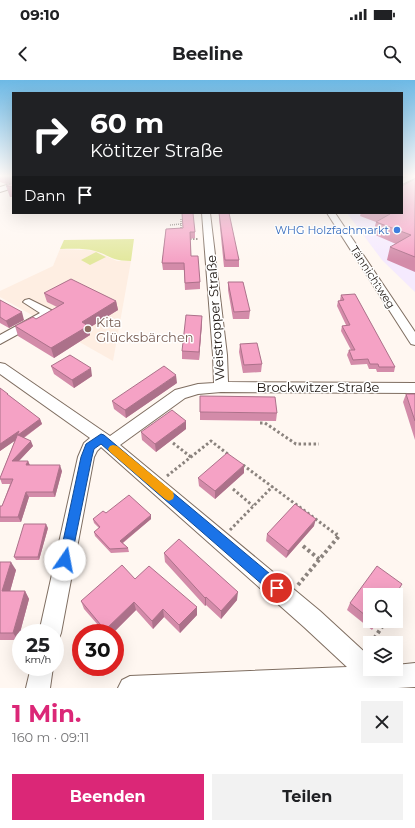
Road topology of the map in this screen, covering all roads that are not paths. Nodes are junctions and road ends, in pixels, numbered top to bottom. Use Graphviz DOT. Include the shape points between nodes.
graph roads {
  1 [pos="332,214"];
  2 [pos="206,215"];
  3 [pos="29,302"];
  4 [pos="0,340"];
  5 [pos="415,341"];
  6 [pos="0,367"];
  7 [pos="221,387"];
  8 [pos="415,388"];
  9 [pos="105,442"];
  10 [pos="52,624"];
  11 [pos="415,675"];
  12 [pos="40,676"];
  13 [pos="381,683"];
  14 [pos="38,688"];
  15 [pos="130,688"];
  1 -- 5 [label="street, Tännichtweg"];
  2 -- 7 [label="street, Weistropper Straße"];
  3 -- 4 [label="street" via="49,313"];
  6 -- 9 [label="street"];
  7 -- 8 [label="street, Brockwitzer Straße"];
  7 -- 9 [label="street, Weistropper Straße" via="180,394"];
  9 -- 10 [label="street, Weistropper Straße" via="90,447 86,457"];
  9 -- 13 [label="street" via="288,598"];
  11 -- 13 [label="street"];
  12 -- 14 [label="street"];
  13 -- 15 [label="street"];
}
